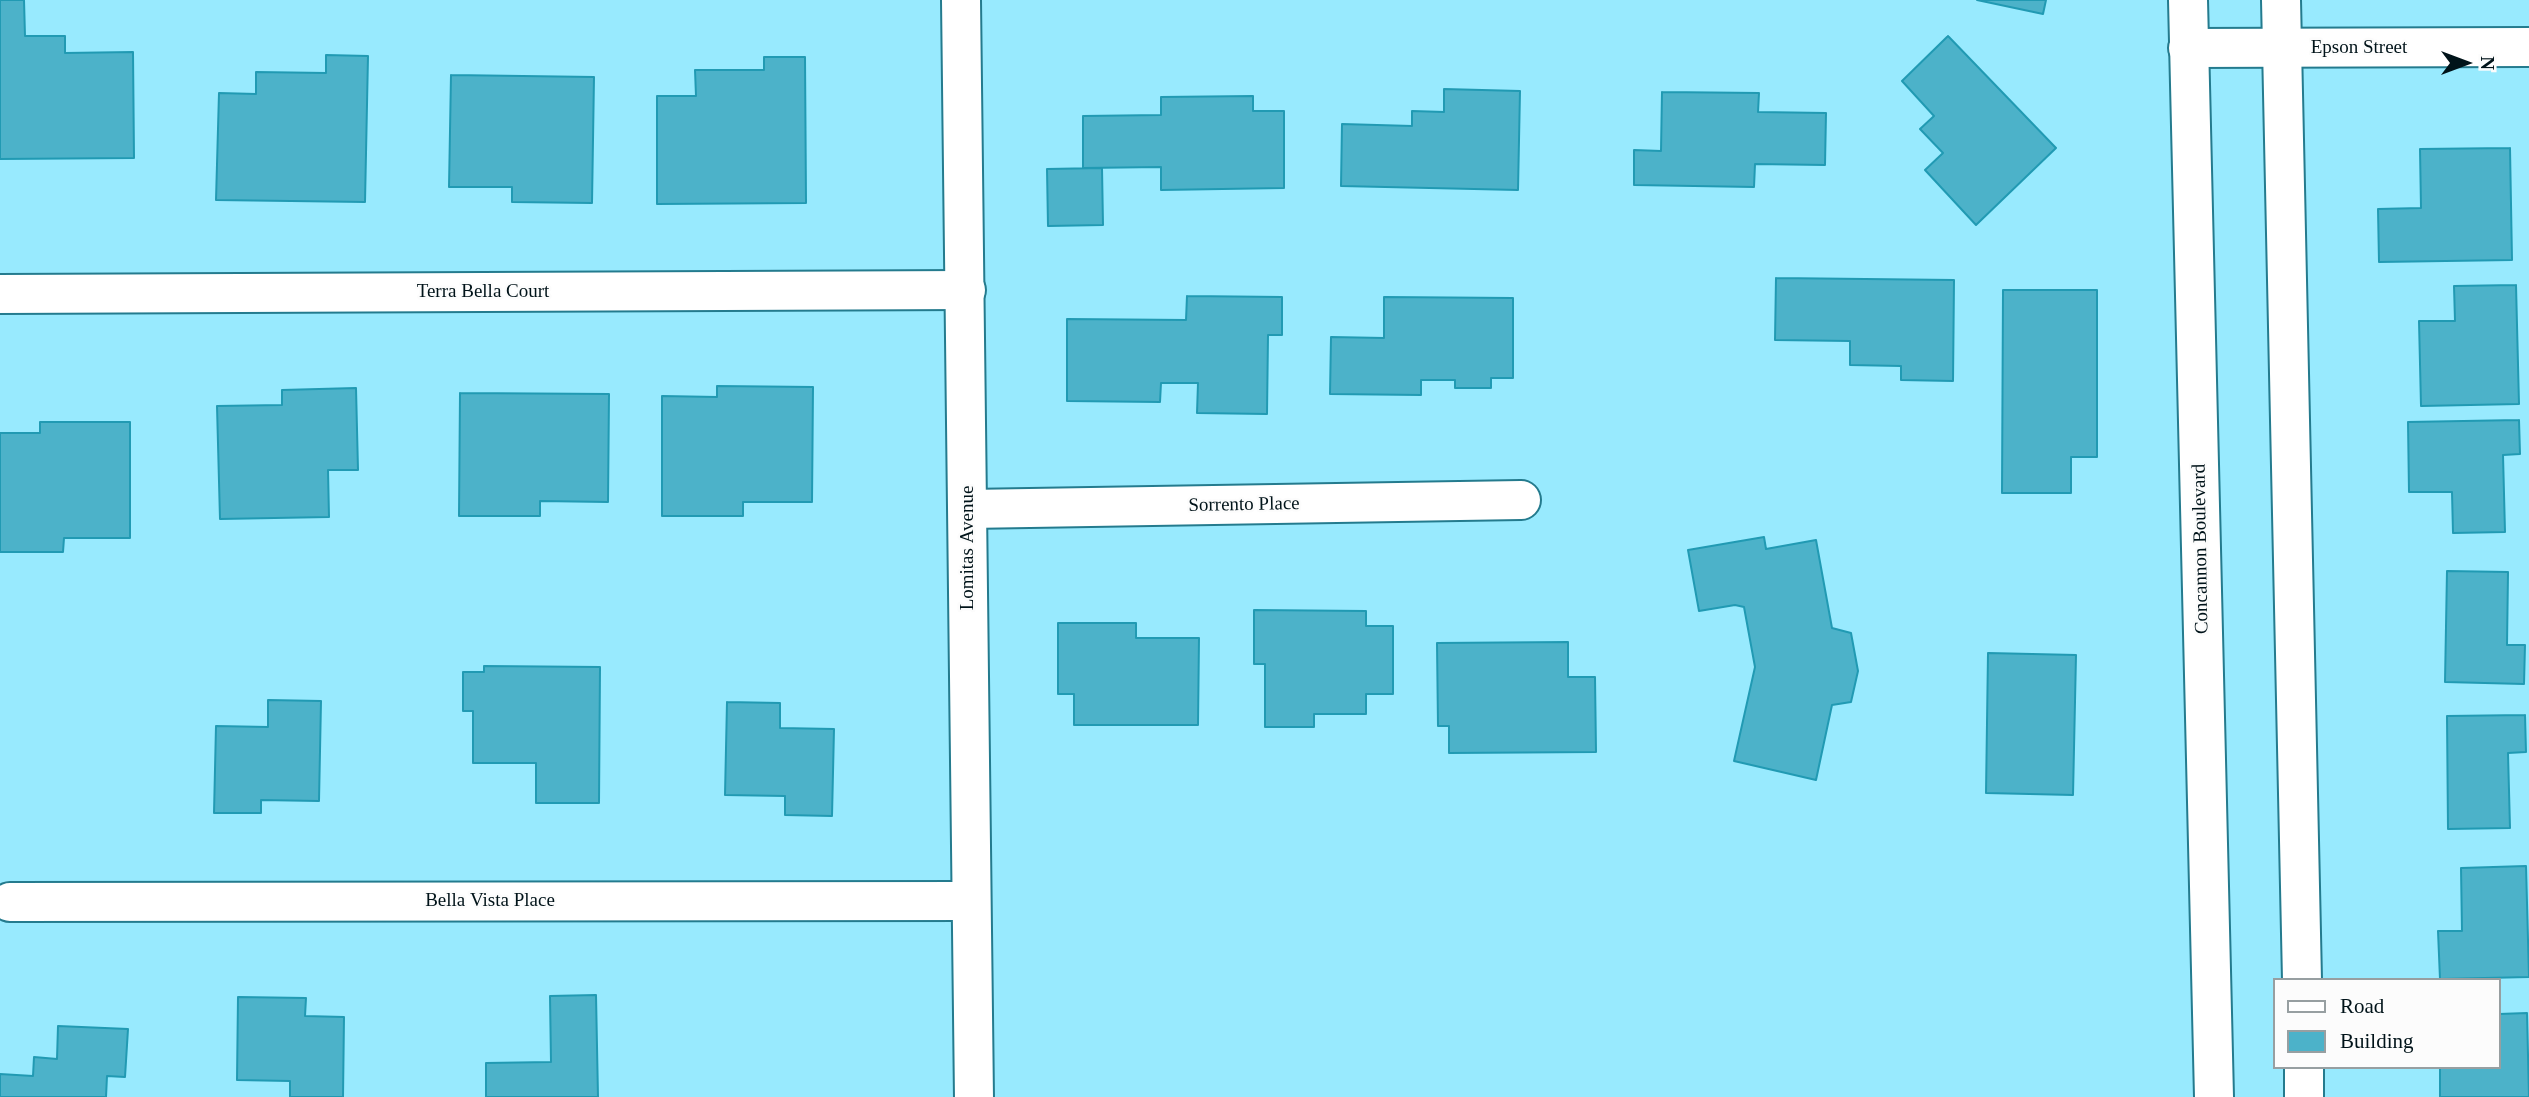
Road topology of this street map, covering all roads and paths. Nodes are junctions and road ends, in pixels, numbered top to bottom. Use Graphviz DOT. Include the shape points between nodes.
graph roads {
  1 [pos="961,0"];
  2 [pos="2188,0"];
  3 [pos="2281,0"];
  4 [pos="2529,47"];
  5 [pos="2188,48"];
  6 [pos="2281,48"];
  7 [pos="966,290"];
  8 [pos="0,295"];
  9 [pos="1521,500"];
  10 [pos="968,509"];
  11 [pos="971,901"];
  12 [pos="10,902"];
  13 [pos="2302,978"];
  14 [pos="2304,1069"];
  15 [pos="974,1097"];
  16 [pos="2214,1097"];
  17 [pos="2304,1097"];
  1 -- 7 [label="street, Lomitas Avenue"];
  2 -- 5 [label="street, Concannon Boulevard"];
  3 -- 6 [label="street"];
  4 -- 6 [label="street, Epson Street"];
  5 -- 6 [label="street, Epson Street"];
  5 -- 16 [label="street, Concannon Boulevard"];
  6 -- 13 [label="street"];
  7 -- 8 [label="street, Terra Bella Court"];
  7 -- 10 [label="street, Lomitas Avenue"];
  9 -- 10 [label="street, Sorrento Place"];
  10 -- 11 [label="street, Lomitas Avenue"];
  11 -- 12 [label="street, Bella Vista Place"];
  11 -- 15 [label="street, Lomitas Avenue"];
  14 -- 17 [label="street"];
}
